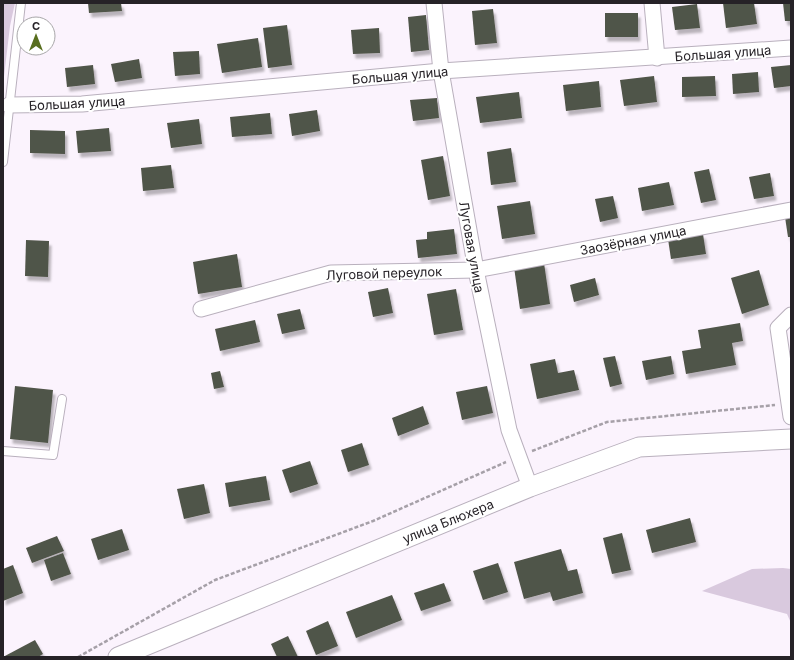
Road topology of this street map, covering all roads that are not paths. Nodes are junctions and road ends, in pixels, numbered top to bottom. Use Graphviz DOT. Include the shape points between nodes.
graph roads {
  1 [pos="21,3"];
  2 [pos="434,3"];
  3 [pos="652,3"];
  4 [pos="791,48"];
  5 [pos="657,58"];
  6 [pos="441,71"];
  7 [pos="9,105"];
  8 [pos="3,162"];
  9 [pos="791,210"];
  10 [pos="476,270"];
  11 [pos="201,309"];
  12 [pos="791,315"];
  13 [pos="62,399"];
  14 [pos="790,410"];
  15 [pos="791,439"];
  16 [pos="3,451"];
  17 [pos="530,487"];
  18 [pos="118,657"];
  1 -- 7 [label="lane"];
  2 -- 6 [label="street, Луговая улица"];
  3 -- 5 [label="street"];
  4 -- 5 [label="street, Большая улица"];
  5 -- 6 [label="street, Большая улица"];
  6 -- 7 [label="street, Большая улица" via="103,102"];
  6 -- 10 [label="street, Луговая улица"];
  7 -- 8 [label="lane"];
  9 -- 10 [label="street, Заозёрная улица"];
  10 -- 11 [label="street, Луговой переулок" via="332,273"];
  10 -- 17 [label="street, Луговая улица" via="509,430"];
  12 -- 14 [label="street" via="778,328"];
  13 -- 16 [label="lane" via="53,455"];
  15 -- 17 [label="street, улица Блюхера" via="639,447"];
  17 -- 18 [label="street, улица Блюхера"];
}
